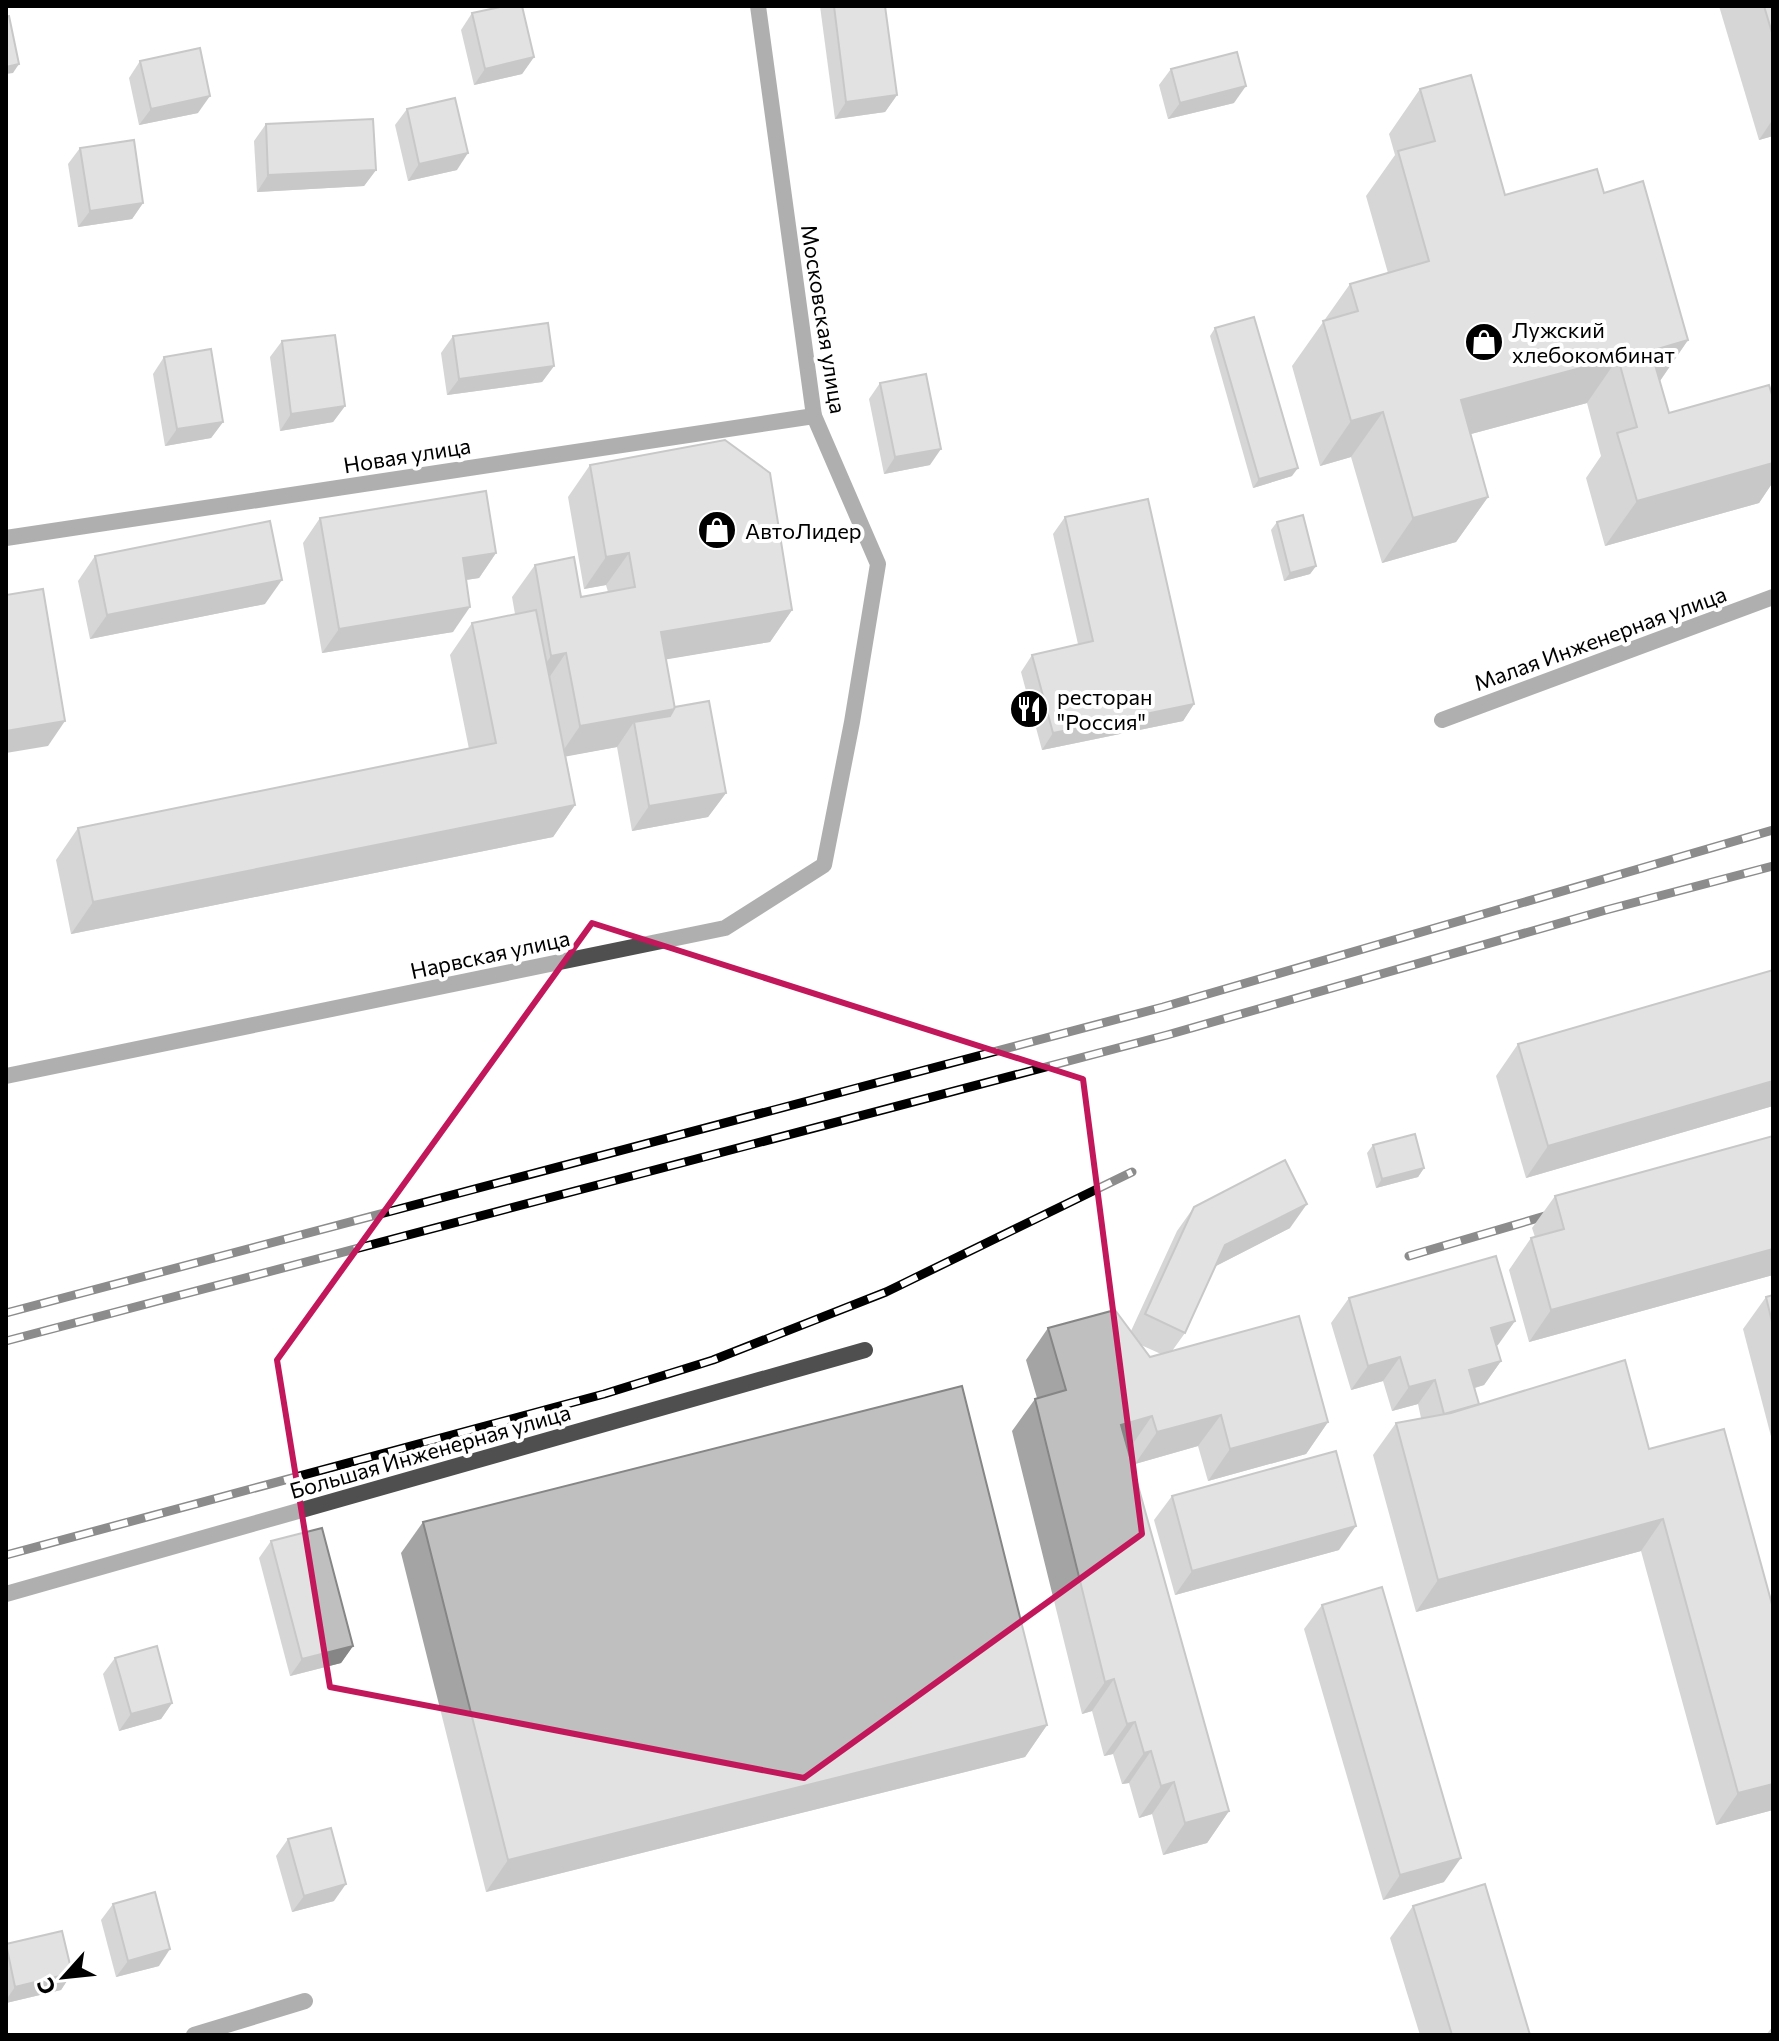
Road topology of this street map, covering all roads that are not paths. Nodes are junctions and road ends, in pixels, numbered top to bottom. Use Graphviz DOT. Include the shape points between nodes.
graph roads {
  1 [pos="758,6"];
  2 [pos="814,416"];
  3 [pos="6,538"];
  4 [pos="1773,597"];
  5 [pos="1442,720"];
  6 [pos="852,722"];
  7 [pos="6,1076"];
  8 [pos="865,1350"];
  9 [pos="6,1594"];
  10 [pos="305,2001"];
  11 [pos="194,2035"];
  1 -- 2 [label="street, Московская улица"];
  2 -- 3 [label="street, Новая улица"];
  2 -- 6 [label="street, Московская улица" via="878,564"];
  4 -- 5 [label="street, Малая Инженерная улица"];
  6 -- 7 [label="street, Нарвская улица" via="824,865 725,928"];
  8 -- 9 [label="street, Большая Инженерная улица"];
  10 -- 11 [label="street"];
}
